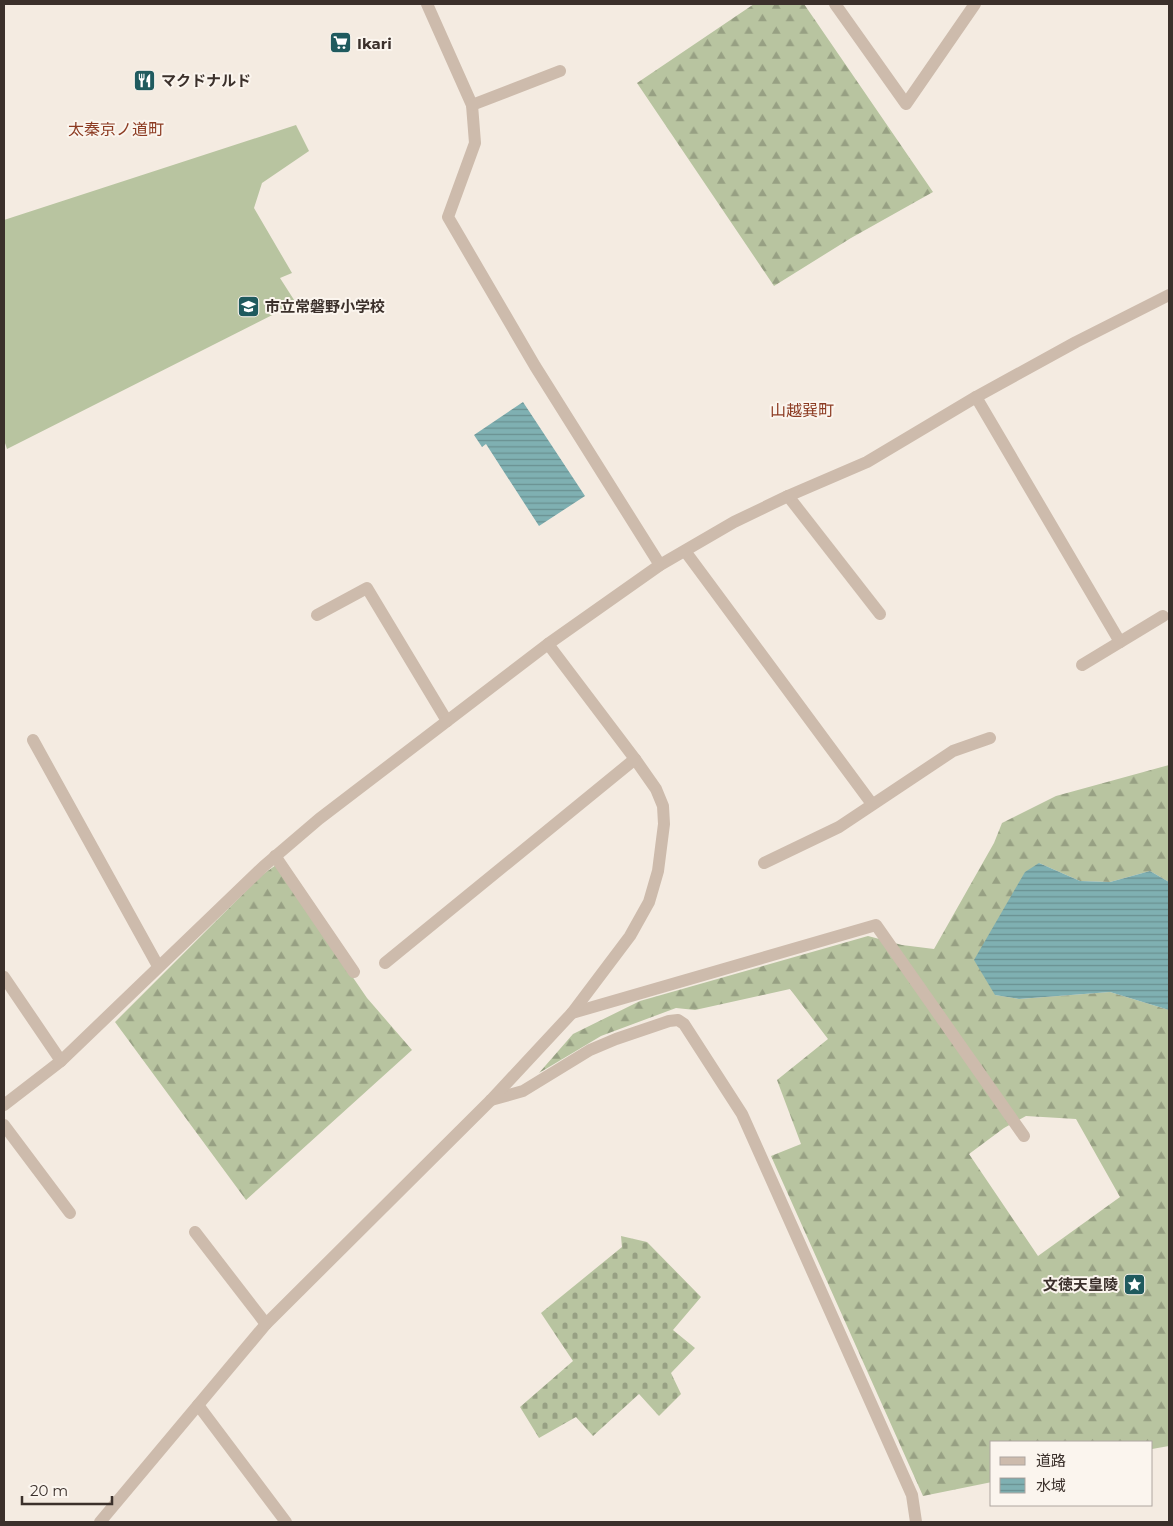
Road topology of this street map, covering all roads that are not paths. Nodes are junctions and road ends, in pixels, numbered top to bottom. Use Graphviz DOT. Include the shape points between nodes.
graph roads {
  1 [pos="427,4"];
  2 [pos="835,4"];
  3 [pos="975,4"];
  4 [pos="560,72"];
  5 [pos="472,106"];
  6 [pos="1169,295"];
  7 [pos="976,397"];
  8 [pos="788,496"];
  9 [pos="685,550"];
  10 [pos="660,565"];
  11 [pos="880,614"];
  12 [pos="317,615"];
  13 [pos="1163,616"];
  14 [pos="1120,642"];
  15 [pos="548,644"];
  16 [pos="1082,665"];
  17 [pos="447,721"];
  18 [pos="990,738"];
  19 [pos="33,740"];
  20 [pos="635,759"];
  21 [pos="872,804"];
  22 [pos="275,856"];
  23 [pos="764,863"];
  24 [pos="385,962"];
  25 [pos="158,966"];
  26 [pos="354,972"];
  27 [pos="4,977"];
  28 [pos="572,1013"];
  29 [pos="61,1061"];
  30 [pos="491,1100"];
  31 [pos="4,1106"];
  32 [pos="4,1125"];
  33 [pos="1024,1136"];
  34 [pos="70,1213"];
  35 [pos="194,1232"];
  36 [pos="266,1324"];
  37 [pos="198,1405"];
  38 [pos="100,1522"];
  39 [pos="286,1522"];
  40 [pos="916,1522"];
  1 -- 5 [label="street"];
  2 -- 3 [label="street" via="906,104"];
  4 -- 5 [label="street"];
  5 -- 10 [label="street" via="475,143 448,217"];
  6 -- 7 [label="street"];
  7 -- 8 [label="street" via="867,462"];
  7 -- 14 [label="street"];
  8 -- 9 [label="street"];
  8 -- 11 [label="street"];
  9 -- 10 [label="street"];
  9 -- 21 [label="street"];
  10 -- 15 [label="street"];
  12 -- 17 [label="street" via="367,588"];
  13 -- 14 [label="street"];
  14 -- 16 [label="street"];
  15 -- 17 [label="street"];
  15 -- 20 [label="street"];
  17 -- 22 [label="street"];
  18 -- 21 [label="street" via="952,751"];
  19 -- 25 [label="street"];
  20 -- 24 [label="street"];
  20 -- 28 [label="street" via="656,789 663,806 658,871 649,902 630,936"];
  21 -- 23 [label="street" via="839,827"];
  22 -- 25 [label="street"];
  22 -- 26 [label="street"];
  25 -- 29 [label="street"];
  27 -- 29 [label="street"];
  28 -- 30 [label="street"];
  28 -- 33 [label="street" via="876,925"];
  29 -- 31 [label="street"];
  30 -- 36 [label="street"];
  30 -- 40 [label="street" via="522,1091 590,1050 616,1039 669,1021 678,1020 684,1024 742,1114 912,1495"];
  32 -- 34 [label="street"];
  35 -- 36 [label="street"];
  36 -- 37 [label="street"];
  37 -- 38 [label="street"];
  37 -- 39 [label="street"];
}
